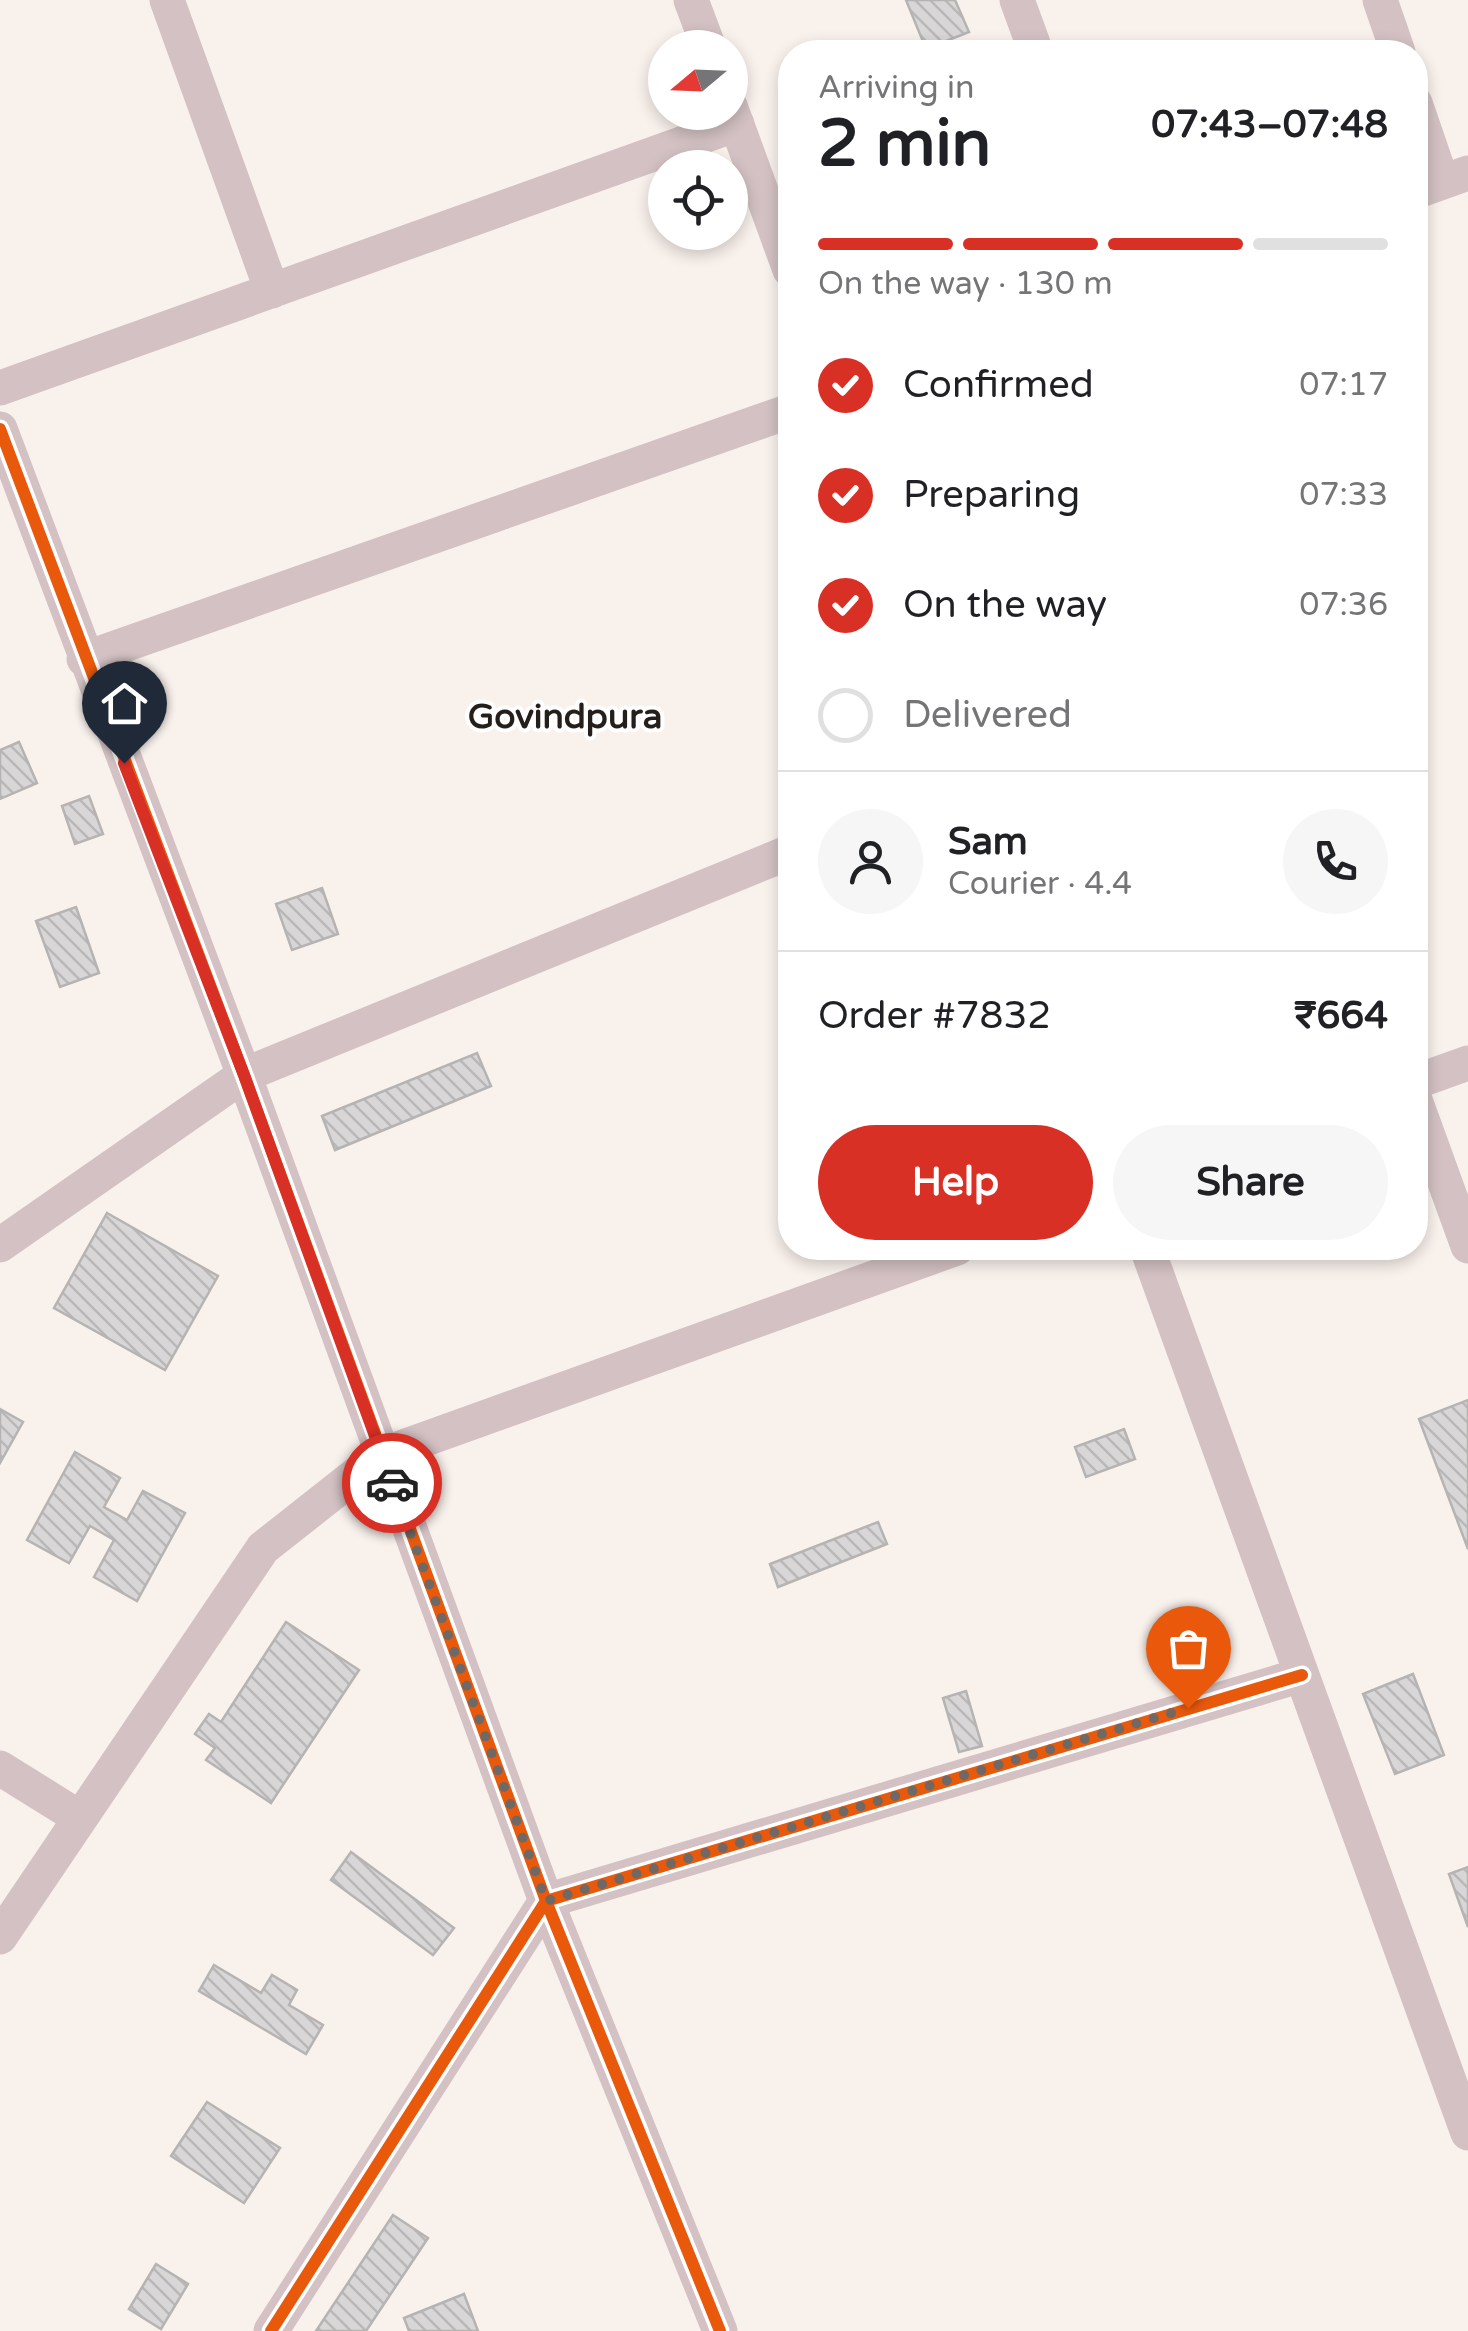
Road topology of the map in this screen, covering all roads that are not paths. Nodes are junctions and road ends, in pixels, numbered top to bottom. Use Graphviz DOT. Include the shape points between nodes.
graph roads {
  1 [pos="167,0"];
  2 [pos="691,0"];
  3 [pos="1017,0"];
  4 [pos="1380,0"];
  5 [pos="702,30"];
  6 [pos="1032,40"];
  7 [pos="1394,40"];
  8 [pos="694,130"];
  9 [pos="739,130"];
  10 [pos="1428,141"];
  11 [pos="1442,182"];
  12 [pos="778,237"];
  13 [pos="272,291"];
  14 [pos="0,388"];
  15 [pos="778,415"];
  16 [pos="0,429"];
  17 [pos="84,659"];
  18 [pos="778,857"];
  19 [pos="1468,1064"];
  20 [pos="244,1075"];
  21 [pos="1428,1078"];
  22 [pos="1428,1136"];
  23 [pos="0,1245"];
  24 [pos="1468,1246"];
  25 [pos="924,1260"];
  26 [pos="1152,1260"];
  27 [pos="381,1455"];
  28 [pos="1302,1675"];
  29 [pos="0,1768"];
  30 [pos="80,1818"];
  31 [pos="546,1901"];
  32 [pos="0,1938"];
  33 [pos="1468,2132"];
  34 [pos="272,2331"];
  35 [pos="720,2331"];
  1 -- 13 [label="street"];
  2 -- 5 [label="street"];
  3 -- 6 [label="street"];
  4 -- 7 [label="street"];
  8 -- 13 [label="street"];
  9 -- 12 [label="street"];
  10 -- 11 [label="street"];
  13 -- 14 [label="street"];
  15 -- 17 [label="street"];
  16 -- 17 [label="street"];
  17 -- 20 [label="street"];
  18 -- 20 [label="street"];
  19 -- 21 [label="street"];
  20 -- 23 [label="street"];
  20 -- 27 [label="street"];
  22 -- 24 [label="street"];
  25 -- 27 [label="street"];
  26 -- 28 [label="street"];
  27 -- 30 [label="street" via="263,1548"];
  27 -- 31 [label="street"];
  28 -- 31 [label="street"];
  28 -- 33 [label="street"];
  29 -- 30 [label="street"];
  30 -- 32 [label="street"];
  31 -- 34 [label="street"];
  31 -- 35 [label="street"];
}
